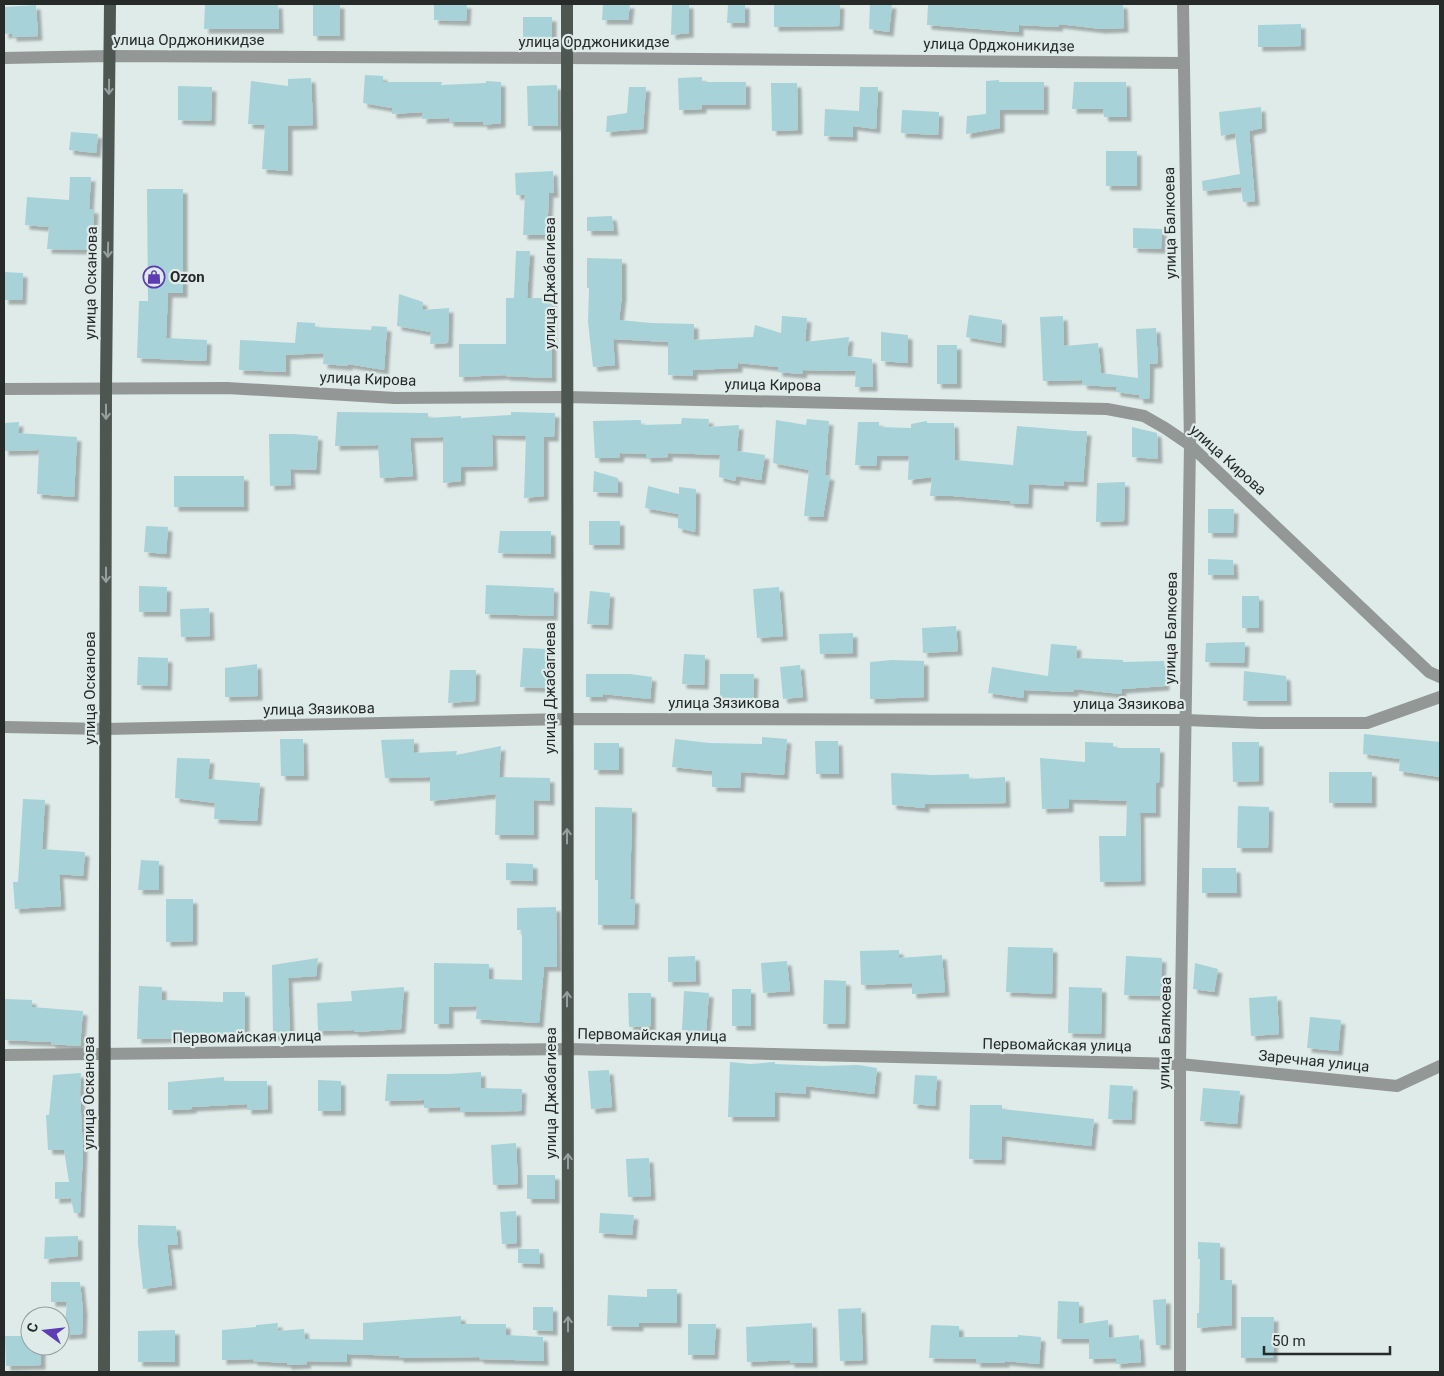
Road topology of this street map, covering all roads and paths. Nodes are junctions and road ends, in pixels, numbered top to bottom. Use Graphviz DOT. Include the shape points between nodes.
graph roads {
  1 [pos="110,4"];
  2 [pos="566,4"];
  3 [pos="1183,4"];
  4 [pos="110,56"];
  5 [pos="4,58"];
  6 [pos="566,58"];
  7 [pos="1183,63"];
  8 [pos="106,388"];
  9 [pos="4,389"];
  10 [pos="566,397"];
  11 [pos="1190,446"];
  12 [pos="1440,677"];
  13 [pos="1440,697"];
  14 [pos="566,719"];
  15 [pos="1186,720"];
  16 [pos="4,727"];
  17 [pos="106,730"];
  18 [pos="568,1049"];
  19 [pos="4,1055"];
  20 [pos="105,1055"];
  21 [pos="1180,1064"];
  22 [pos="1440,1066"];
  23 [pos="104,1372"];
  24 [pos="568,1372"];
  25 [pos="1180,1372"];
  1 -- 4 [label="main road, улица Осканова"];
  2 -- 6 [label="main road, улица Джабагиева"];
  3 -- 7 [label="street, улица Балкоева"];
  4 -- 5 [label="street, улица Орджоникидзе"];
  4 -- 6 [label="street, улица Орджоникидзе"];
  4 -- 8 [label="main road, улица Осканова, one-way"];
  6 -- 7 [label="street, улица Орджоникидзе"];
  6 -- 10 [label="main road, улица Джабагиева"];
  7 -- 11 [label="street, улица Балкоева"];
  8 -- 9 [label="street, улица Кирова"];
  8 -- 10 [label="street, улица Кирова" via="227,388 395,398"];
  8 -- 17 [label="main road, улица Осканова, one-way"];
  10 -- 11 [label="street, улица Кирова" via="1107,409 1144,416"];
  10 -- 14 [label="main road, улица Джабагиева"];
  11 -- 12 [label="street, улица Кирова" via="1429,672"];
  11 -- 15 [label="street, улица Балкоева"];
  13 -- 15 [label="street, улица Зязикова" via="1367,723"];
  14 -- 15 [label="street, улица Зязикова"];
  14 -- 17 [label="street, улица Зязикова"];
  18 -- 14 [label="main road, улица Джабагиева, one-way"];
  15 -- 21 [label="street, улица Балкоева"];
  16 -- 17 [label="street, улица Зязикова"];
  17 -- 20 [label="main road, улица Осканова"];
  18 -- 20 [label="street, Первомайская улица"];
  18 -- 21 [label="street, Первомайская улица"];
  24 -- 18 [label="main road, улица Джабагиева, one-way"];
  19 -- 20 [label="street, Первомайская улица"];
  20 -- 23 [label="main road, улица Осканова"];
  21 -- 22 [label="street, Заречная улица" via="1397,1086"];
  21 -- 25 [label="street, улица Балкоева"];
}
